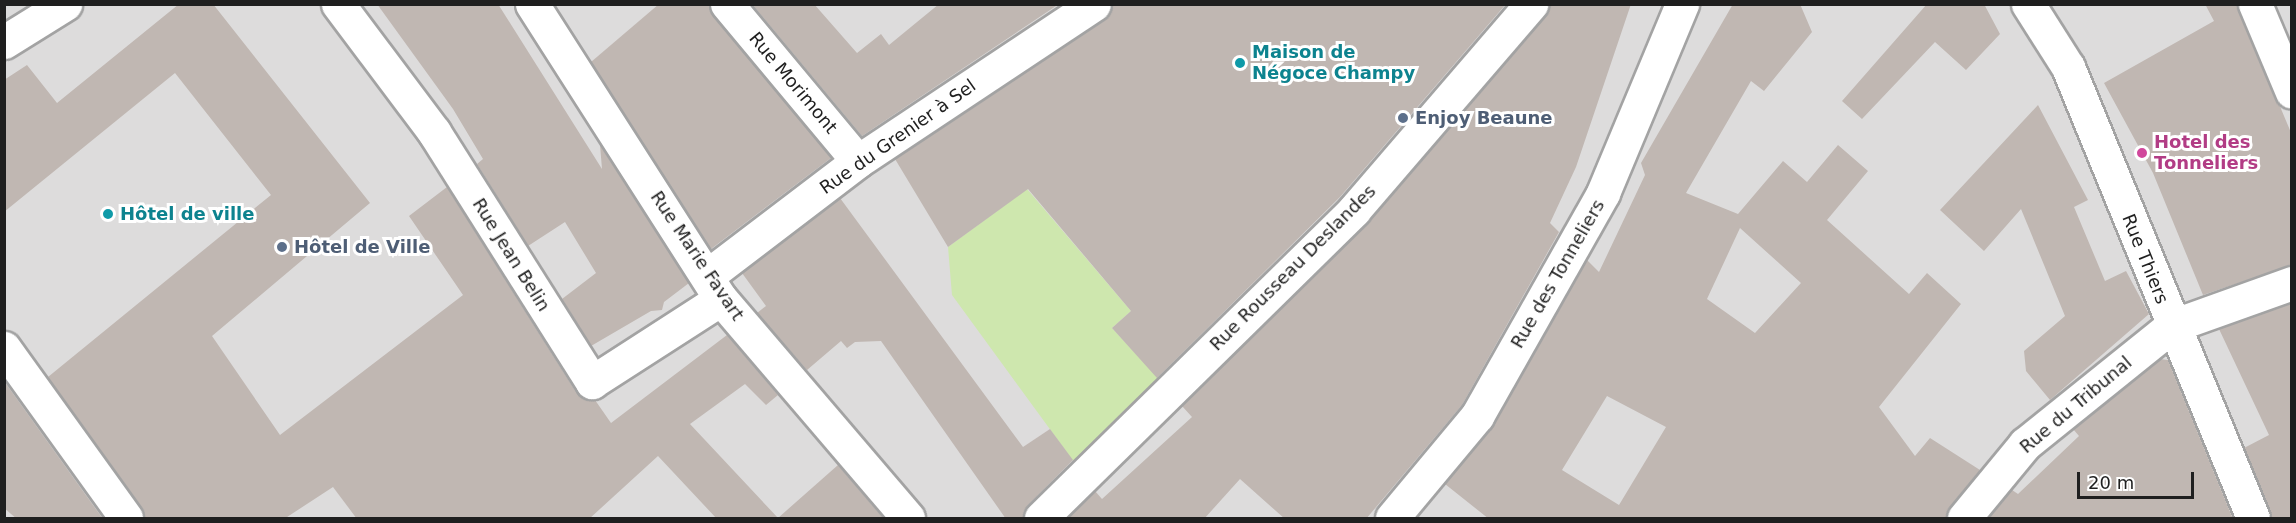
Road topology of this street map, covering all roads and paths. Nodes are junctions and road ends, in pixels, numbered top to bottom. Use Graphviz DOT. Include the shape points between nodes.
graph roads {
  1 [pos="65,4"];
  2 [pos="338,4"];
  3 [pos="532,4"];
  4 [pos="727,4"];
  5 [pos="1094,4"];
  6 [pos="1531,4"];
  7 [pos="1682,4"];
  8 [pos="2028,4"];
  9 [pos="2255,4"];
  10 [pos="4,42"];
  11 [pos="2292,92"];
  12 [pos="858,161"];
  13 [pos="2292,284"];
  14 [pos="714,287"];
  15 [pos="2172,326"];
  16 [pos="4,348"];
  17 [pos="126,519"];
  18 [pos="908,519"];
  19 [pos="1041,519"];
  20 [pos="1392,519"];
  21 [pos="1964,519"];
  22 [pos="2253,519"];
  1 -- 10 [label="street"];
  2 -- 14 [label="street, Rue Jean Belin" via="434,132 592,382"];
  3 -- 14 [label="street, Rue Marie Favart"];
  4 -- 12 [label="street, Rue Morimont"];
  5 -- 12 [label="street, Rue du Grenier à Sel"];
  6 -- 19 [label="street, Rue Rousseau Deslandes" via="1354,210"];
  7 -- 20 [label="street, Rue des Tonneliers" via="1604,193 1477,416"];
  8 -- 15 [label="street, Rue Thiers" via="2068,67"];
  9 -- 11 [label="street"];
  12 -- 14 [label="street, Rue du Grenier à Sel"];
  13 -- 15 [label="street, Rue du Tribunal"];
  14 -- 18 [label="street, Rue Marie Favart"];
  15 -- 21 [label="street, Rue du Tribunal" via="2025,444"];
  15 -- 22 [label="street, Rue Thiers"];
  16 -- 17 [label="street"];
}
